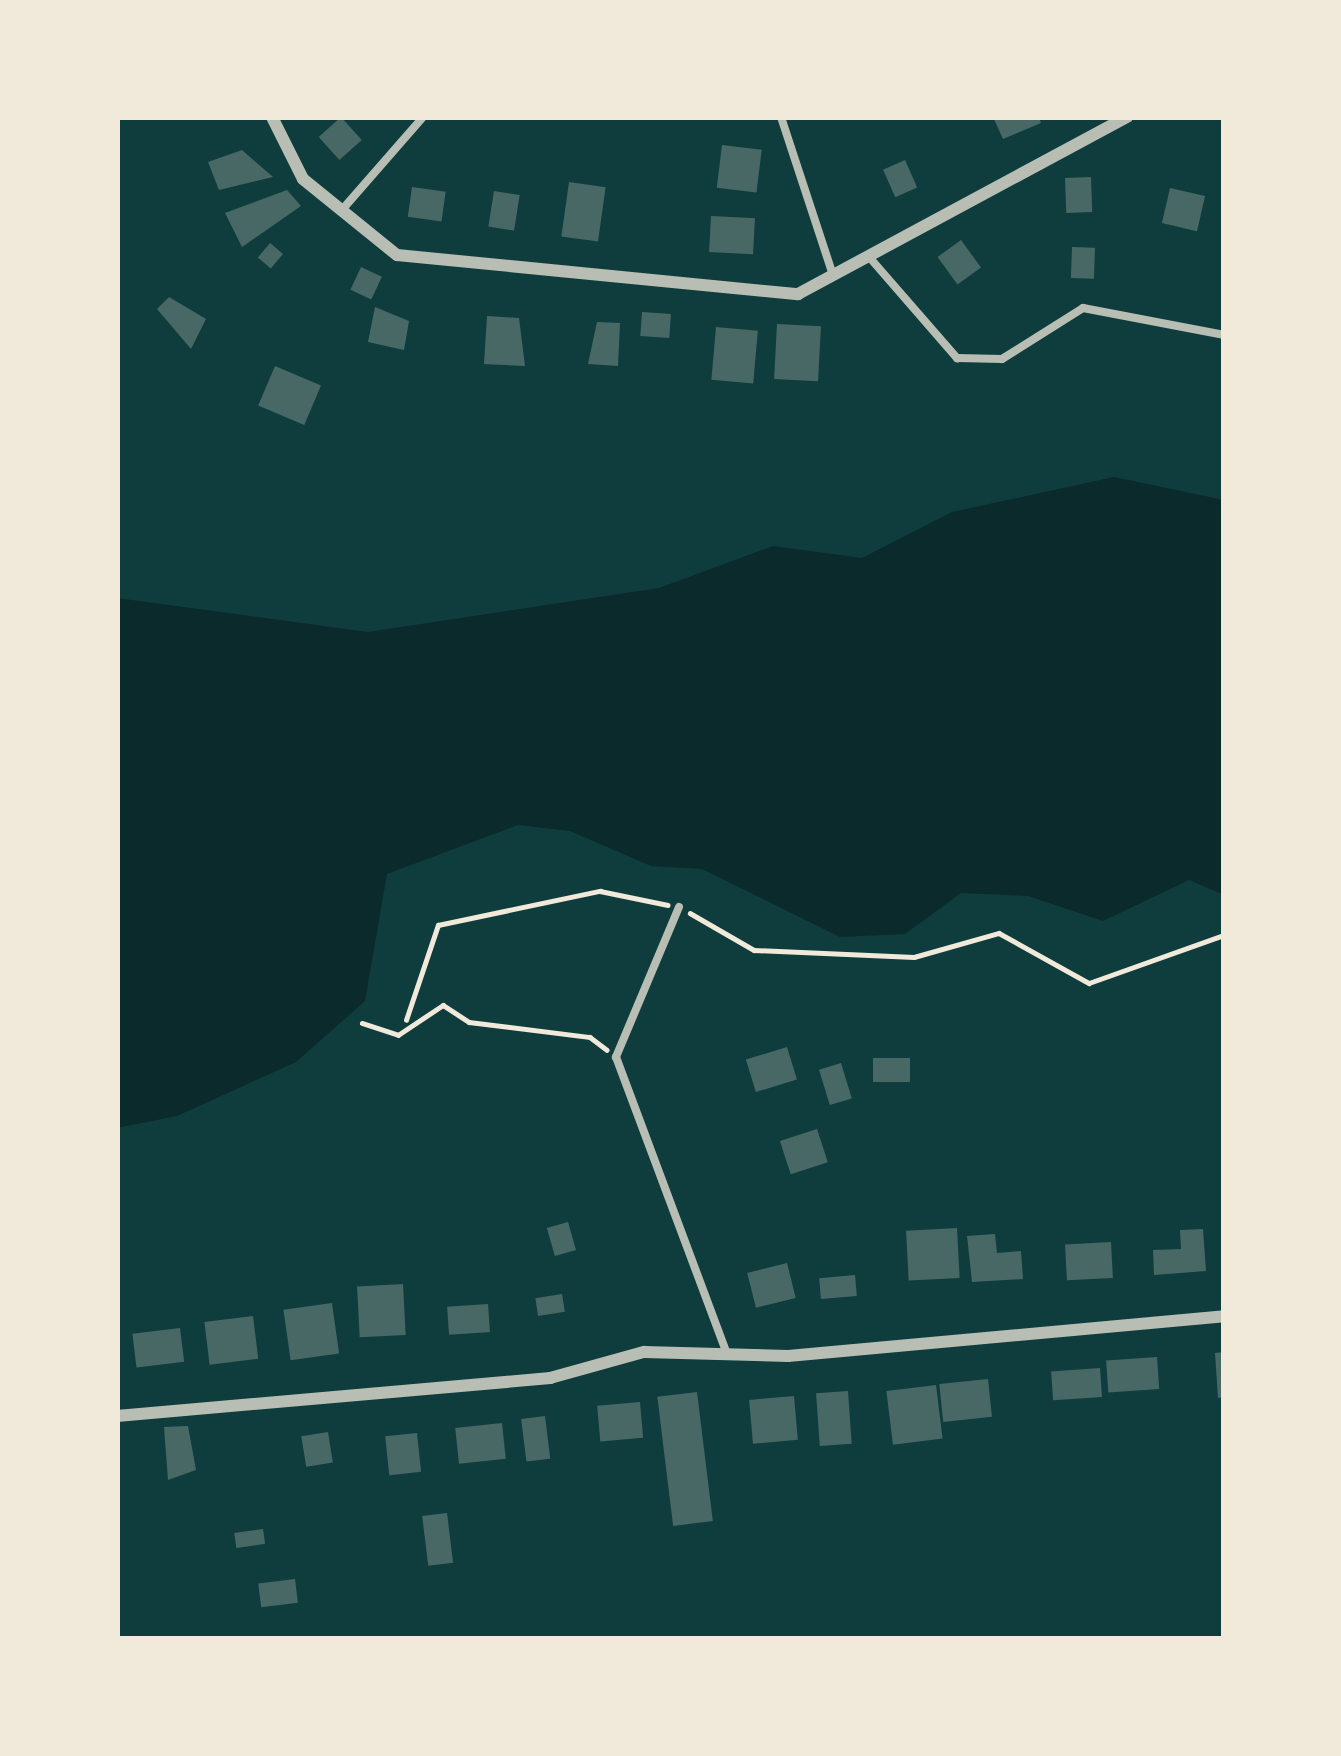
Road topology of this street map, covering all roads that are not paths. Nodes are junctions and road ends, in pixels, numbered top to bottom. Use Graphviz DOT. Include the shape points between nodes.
graph roads {
  1 [pos="272,117"];
  2 [pos="423,117"];
  3 [pos="781,117"];
  4 [pos="1127,117"];
  5 [pos="340,212"];
  6 [pos="870,257"];
  7 [pos="833,276"];
  8 [pos="1224,335"];
  9 [pos="679,907"];
  10 [pos="1224,1316"];
  11 [pos="726,1351"];
  12 [pos="117,1416"];
  1 -- 5 [label="street" via="279,150"];
  2 -- 5 [label="lane"];
  3 -- 7 [label="lane"];
  4 -- 6 [label="street"];
  5 -- 7 [label="street" via="397,255 423,259 798,294"];
  6 -- 7 [label="street"];
  6 -- 8 [label="lane" via="957,358 1002,359 1084,308"];
  9 -- 11 [label="lane" via="616,1057"];
  10 -- 11 [label="street" via="788,1356"];
  11 -- 12 [label="street" via="644,1352 505,1383"];
}
